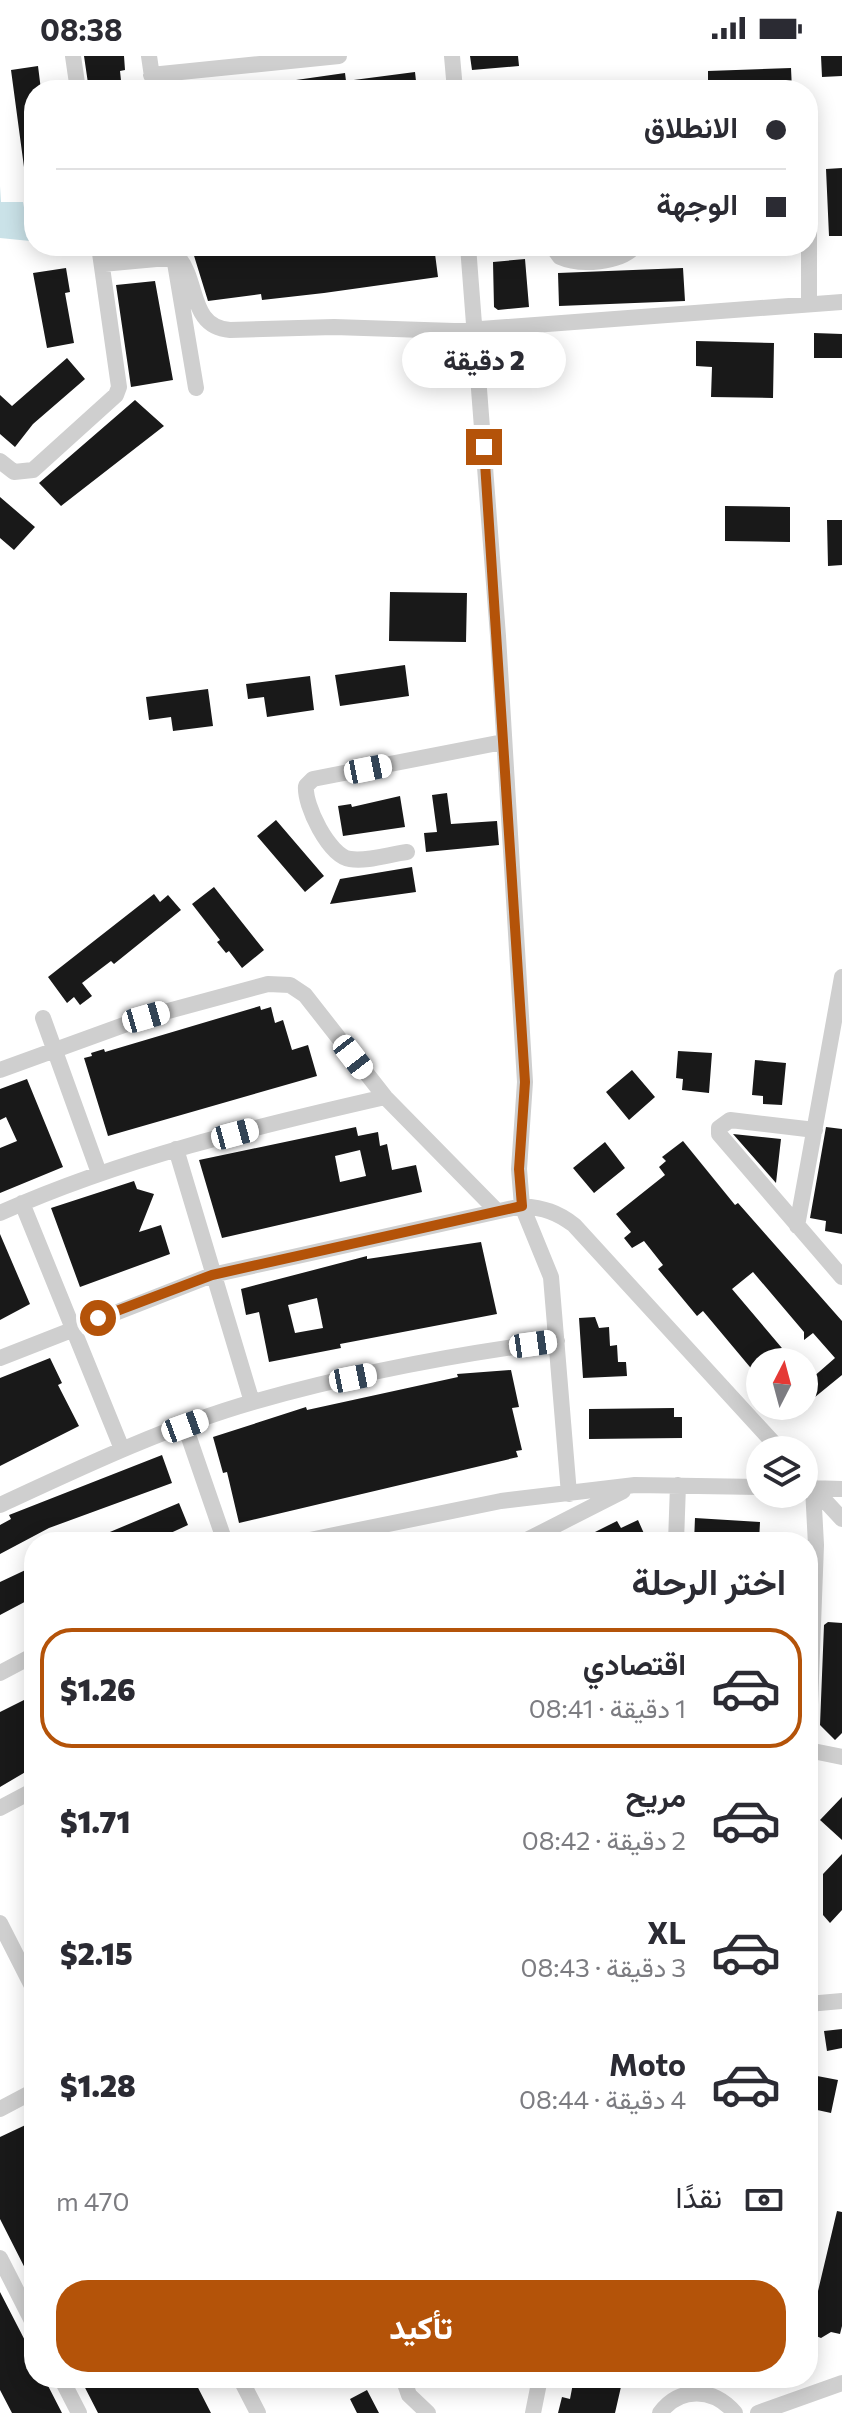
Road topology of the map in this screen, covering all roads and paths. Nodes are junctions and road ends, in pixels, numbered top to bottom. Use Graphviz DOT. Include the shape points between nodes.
graph roads {
  1 [pos="73,56"];
  2 [pos="149,56"];
  3 [pos="339,56"];
  4 [pos="452,56"];
  5 [pos="77,80"];
  6 [pos="152,80"];
  7 [pos="166,80"];
  8 [pos="454,80"];
  9 [pos="101,256"];
  10 [pos="143,256"];
  11 [pos="174,256"];
  12 [pos="177,256"];
  13 [pos="469,256"];
  14 [pos="559,256"];
  15 [pos="622,256"];
  16 [pos="809,256"];
  17 [pos="102,264"];
  18 [pos="842,302"];
  19 [pos="809,304"];
  20 [pos="473,330"];
  21 [pos="196,388"];
  22 [pos="0,461"];
  23 [pos="503,742"];
  24 [pos="407,852"];
  25 [pos="842,977"];
  26 [pos="43,1018"];
  27 [pos="52,1052"];
  28 [pos="0,1070"];
  29 [pos="385,1097"];
  30 [pos="815,1130"];
  31 [pos="176,1149"];
  32 [pos="99,1173"];
  33 [pos="22,1203"];
  34 [pos="522,1206"];
  35 [pos="497,1211"];
  36 [pos="0,1213"];
  37 [pos="797,1226"];
  38 [pos="212,1275"];
  39 [pos="842,1277"];
  40 [pos="73,1327"];
  41 [pos="557,1341"];
  42 [pos="0,1358"];
  43 [pos="252,1402"];
  44 [pos="185,1426"];
  45 [pos="767,1436"];
  46 [pos="122,1449"];
  47 [pos="635,1485"];
  48 [pos="678,1485"];
  49 [pos="818,1486"];
  50 [pos="746,1487"];
  51 [pos="842,1489"];
  52 [pos="569,1494"];
  53 [pos="818,1495"];
  54 [pos="0,1505"];
  55 [pos="810,1508"];
  56 [pos="842,1519"];
  57 [pos="222,1532"];
  58 [pos="346,1532"];
  59 [pos="543,1532"];
  60 [pos="676,1532"];
  61 [pos="812,1532"];
  62 [pos="24,1660"];
  63 [pos="0,1673"];
  64 [pos="818,1752"];
  65 [pos="842,1757"];
  66 [pos="24,1795"];
  67 [pos="0,1808"];
  68 [pos="0,1923"];
  69 [pos="24,1970"];
  70 [pos="842,2001"];
  71 [pos="818,2003"];
  72 [pos="24,2096"];
  73 [pos="0,2109"];
  74 [pos="0,2258"];
  75 [pos="24,2305"];
  76 [pos="842,2383"];
  77 [pos="66,2388"];
  78 [pos="245,2388"];
  79 [pos="407,2388"];
  80 [pos="538,2388"];
  81 [pos="706,2388"];
  82 [pos="714,2388"];
  83 [pos="79,2413"];
  84 [pos="258,2413"];
  85 [pos="428,2413"];
  86 [pos="533,2413"];
  87 [pos="660,2413"];
  88 [pos="735,2413"];
  89 [pos="758,2413"];
  1 -- 5 [label="street"];
  2 -- 6 [label="street"];
  3 -- 7 [label="street"];
  4 -- 8 [label="street"];
  9 -- 17 [label="street"];
  10 -- 17 [label="street"];
  11 -- 21 [label="street"];
  12 -- 20 [label="street" via="202,315 222,329"];
  13 -- 20 [label="street"];
  14 -- 15 [label="street" via="584,262"];
  16 -- 19 [label="street"];
  17 -- 22 [label="street" via="116,395 33,470 14,472"];
  18 -- 19 [label="street"];
  19 -- 20 [label="street"];
  20 -- 23 [label="street"];
  23 -- 24 [label="street" via="313,779 306,786 311,814 338,854 351,860"];
  23 -- 34 [label="street" via="525,1082"];
  25 -- 30 [label="street"];
  26 -- 27 [label="street"];
  27 -- 28 [label="street"];
  27 -- 29 [label="street" via="146,1017 281,983 305,995"];
  27 -- 32 [label="street"];
  29 -- 31 [label="street"];
  29 -- 35 [label="street"];
  30 -- 37 [label="street"];
  30 -- 37 [label="street" via="730,1120 719,1128"];
  31 -- 32 [label="street"];
  31 -- 38 [label="street"];
  32 -- 33 [label="street"];
  33 -- 36 [label="street"];
  33 -- 40 [label="street"];
  34 -- 35 [label="street"];
  34 -- 41 [label="street" via="548,1264"];
  34 -- 45 [label="street" via="558,1212 574,1225"];
  35 -- 38 [label="street"];
  37 -- 39 [label="street"];
  38 -- 40 [label="street"];
  38 -- 43 [label="street"];
  40 -- 42 [label="street"];
  40 -- 46 [label="street"];
  41 -- 43 [label="street" via="369,1374"];
  41 -- 52 [label="street"];
  43 -- 44 [label="street"];
  44 -- 46 [label="street"];
  44 -- 57 [label="street"];
  46 -- 54 [label="street"];
  47 -- 48 [label="street"];
  47 -- 52 [label="street"];
  47 -- 59 [label="street"];
  48 -- 50 [label="street"];
  48 -- 60 [label="street"];
  49 -- 51 [label="street"];
  52 -- 58 [label="street" via="432,1513"];
  53 -- 56 [label="street"];
  55 -- 61 [label="street"];
  62 -- 63 [label="street"];
  64 -- 65 [label="street"];
  66 -- 67 [label="street"];
  68 -- 69 [label="street"];
  70 -- 71 [label="street"];
  72 -- 73 [label="street"];
  74 -- 75 [label="street"];
  76 -- 89 [label="street"];
  77 -- 83 [label="street"];
  78 -- 84 [label="street"];
  79 -- 85 [label="street"];
  80 -- 86 [label="street"];
  81 -- 87 [label="street" via="681,2396"];
  82 -- 88 [label="street"];
}
